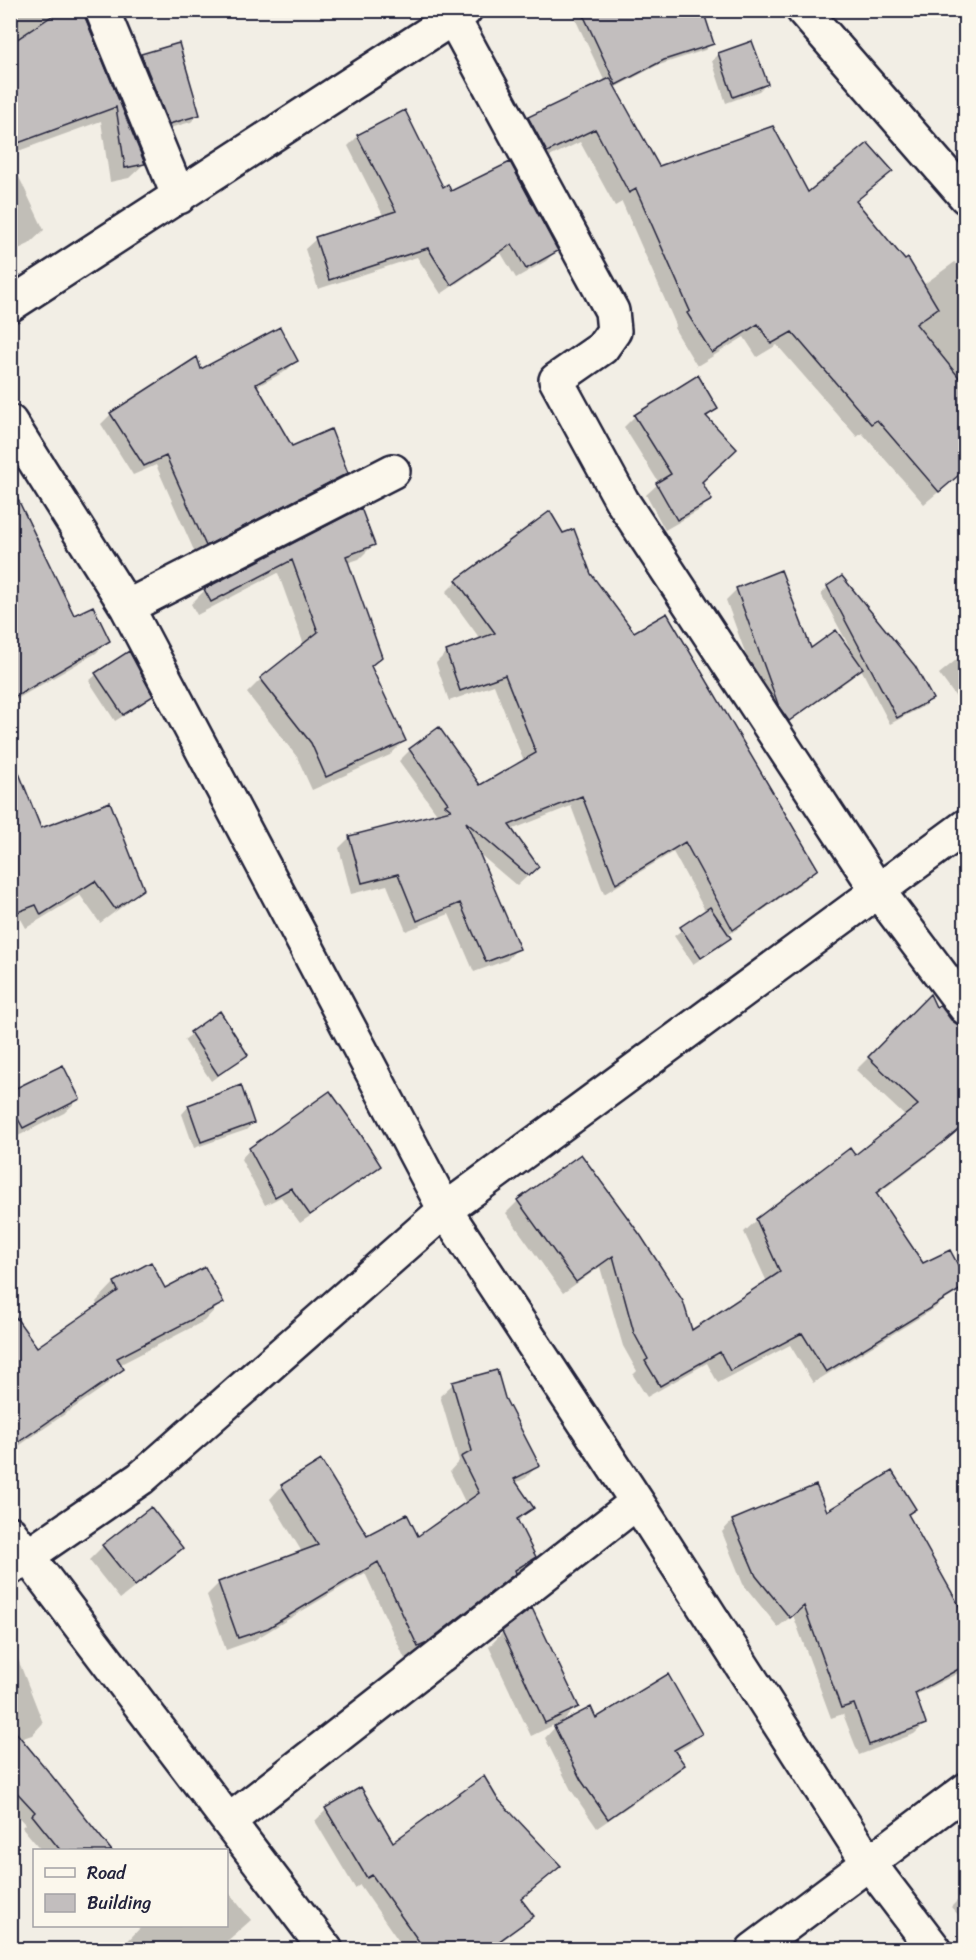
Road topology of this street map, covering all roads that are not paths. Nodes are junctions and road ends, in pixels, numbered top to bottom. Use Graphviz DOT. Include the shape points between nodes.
graph roads {
  1 [pos="102,10"];
  2 [pos="803,10"];
  3 [pos="459,14"];
  4 [pos="178,197"];
  5 [pos="966,197"];
  6 [pos="10,305"];
  7 [pos="10,422"];
  8 [pos="393,471"];
  9 [pos="127,607"];
  10 [pos="966,826"];
  11 [pos="878,891"];
  12 [pos="966,1008"];
  13 [pos="445,1210"];
  14 [pos="637,1502"];
  15 [pos="16,1552"];
  16 [pos="966,1790"];
  17 [pos="229,1821"];
  18 [pos="868,1862"];
  19 [pos="326,1950"];
  20 [pos="753,1950"];
  21 [pos="935,1950"];
  1 -- 4 [label="street"];
  2 -- 5 [label="street"];
  3 -- 4 [label="street"];
  3 -- 11 [label="street" via="612,311 614,331 602,348 556,380 621,501"];
  4 -- 6 [label="street"];
  7 -- 9 [label="street"];
  8 -- 9 [label="street"];
  9 -- 13 [label="street"];
  10 -- 11 [label="street"];
  11 -- 12 [label="street"];
  11 -- 13 [label="street"];
  13 -- 14 [label="street"];
  13 -- 15 [label="street" via="141,1478"];
  14 -- 17 [label="street"];
  14 -- 18 [label="street"];
  15 -- 17 [label="street"];
  16 -- 18 [label="street"];
  17 -- 19 [label="street"];
  18 -- 20 [label="street"];
  18 -- 21 [label="street"];
}
